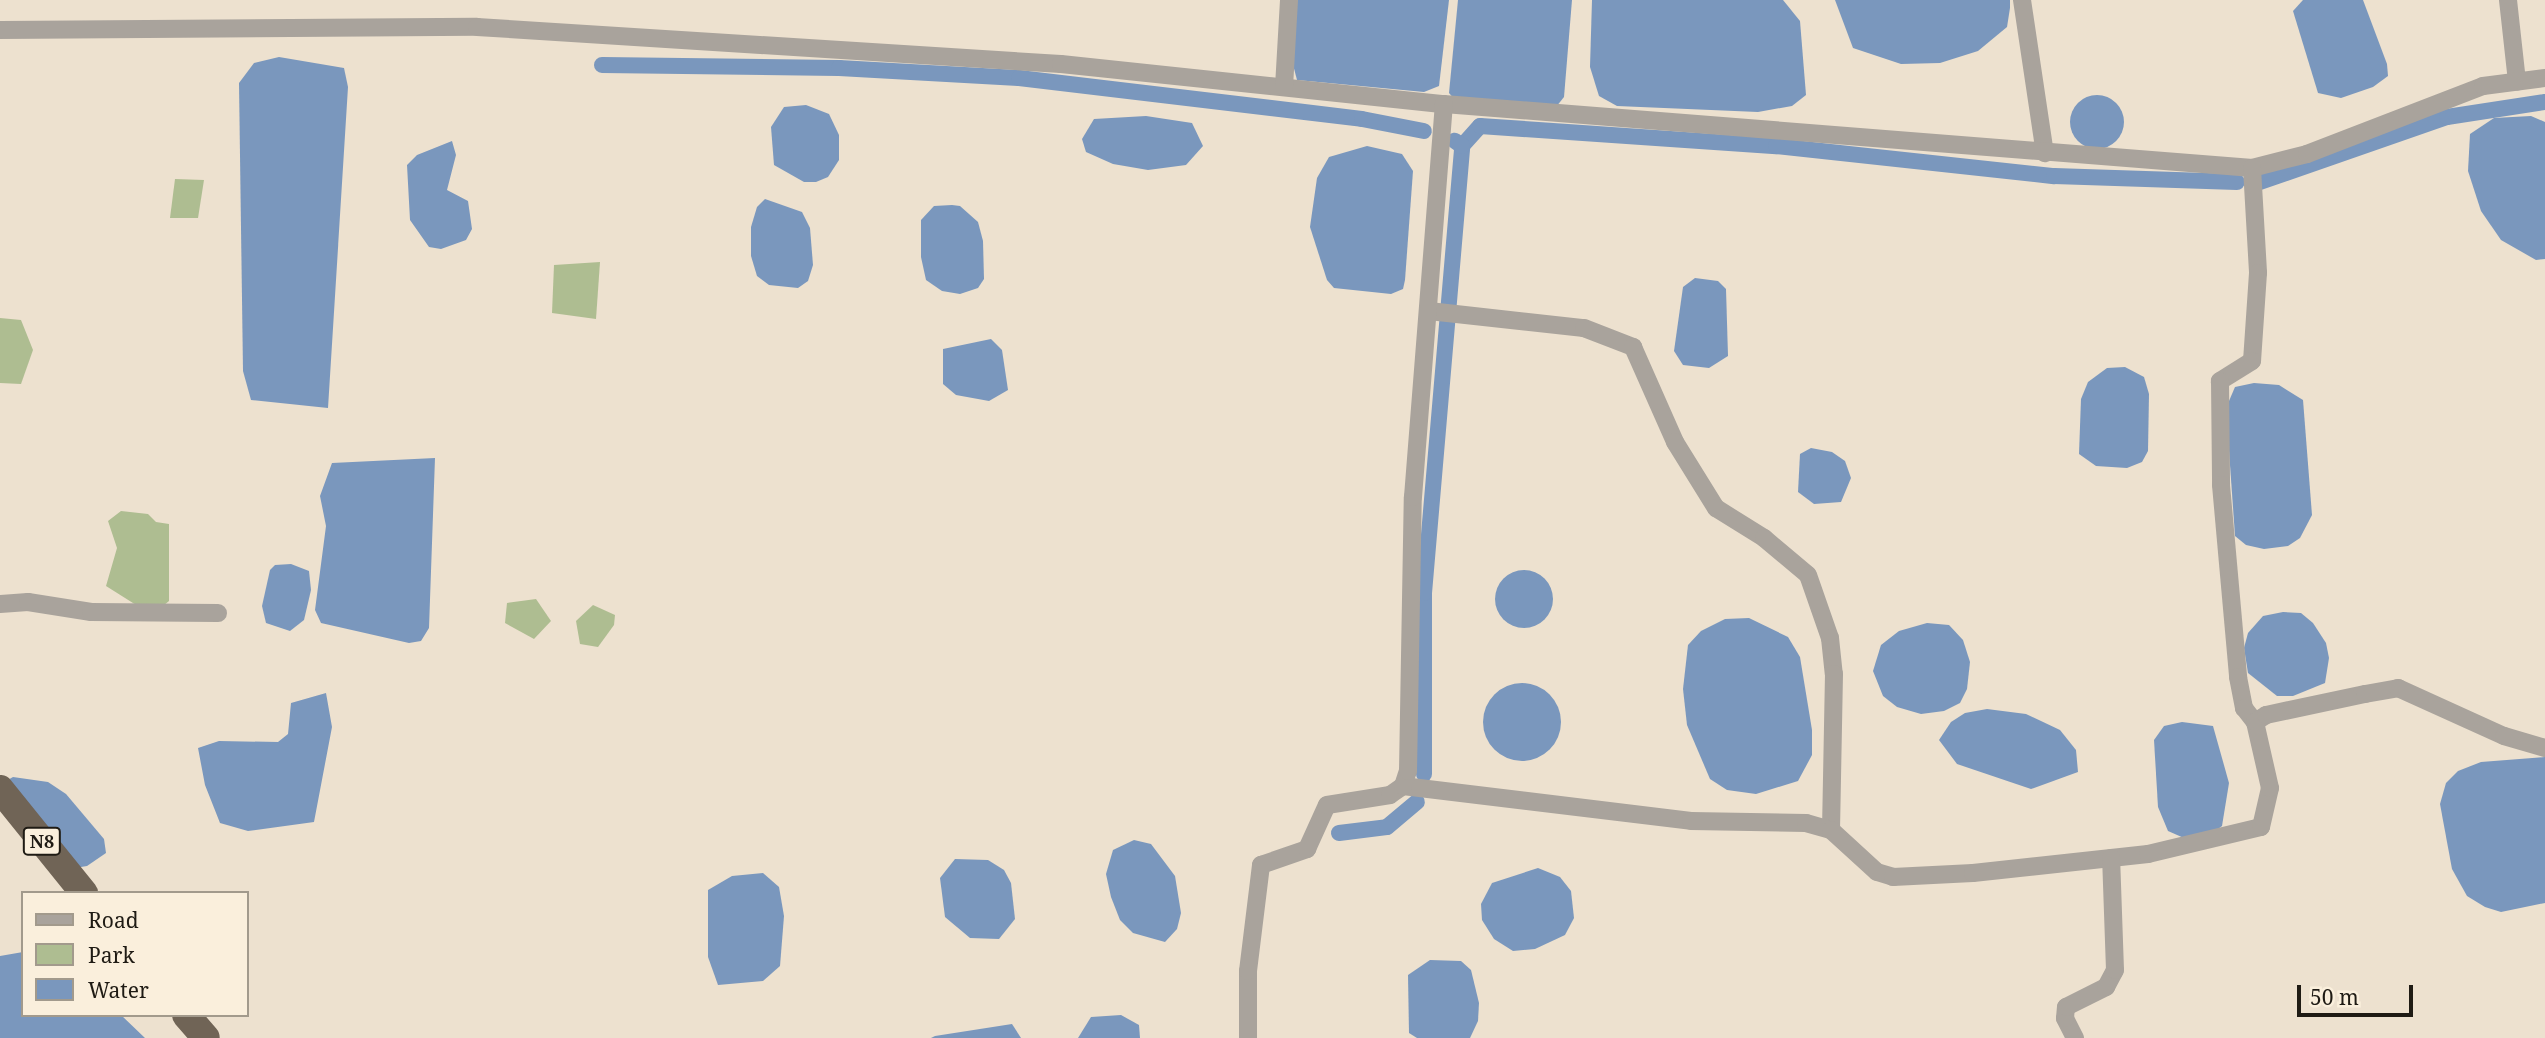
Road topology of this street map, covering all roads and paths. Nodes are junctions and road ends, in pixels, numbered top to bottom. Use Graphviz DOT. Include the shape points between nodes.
graph roads {
  1 [pos="1289,0"];
  2 [pos="2022,0"];
  3 [pos="2508,0"];
  4 [pos="0,30"];
  5 [pos="2545,78"];
  6 [pos="2517,82"];
  7 [pos="1284,87"];
  8 [pos="1444,104"];
  9 [pos="2045,153"];
  10 [pos="2252,168"];
  11 [pos="1429,311"];
  12 [pos="0,604"];
  13 [pos="218,613"];
  14 [pos="2255,722"];
  15 [pos="2545,748"];
  16 [pos="1403,786"];
  17 [pos="0,789"];
  18 [pos="1831,830"];
  19 [pos="2111,858"];
  20 [pos="81,891"];
  21 [pos="188,1017"];
  22 [pos="206,1038"];
  23 [pos="1248,1038"];
  24 [pos="2075,1038"];
  1 -- 7 [label="street"];
  2 -- 9 [label="street"];
  3 -- 6 [label="street"];
  4 -- 7 [label="street" via="477,27 1048,63"];
  5 -- 6 [label="street"];
  6 -- 10 [label="street" via="2483,86 2307,153"];
  7 -- 8 [label="street"];
  8 -- 9 [label="street"];
  8 -- 11 [label="street"];
  9 -- 10 [label="street"];
  10 -- 14 [label="street" via="2258,273 2252,361 2220,381 2221,485 2238,677 2244,708"];
  11 -- 16 [label="street" via="1413,497 1410,751"];
  11 -- 18 [label="street" via="1584,328 1633,347 1675,442 1716,508 1808,575 1830,638 1834,674"];
  12 -- 13 [label="street" via="28,602 91,612"];
  14 -- 15 [label="street" via="2266,715 2398,688 2504,736"];
  14 -- 19 [label="street" via="2270,788 2261,827 2197,845"];
  16 -- 18 [label="street" via="1691,821 1806,822"];
  16 -- 23 [label="street" via="1390,795 1327,805 1307,849 1261,865 1248,971"];
  17 -- 20 [label="highway, N8"];
  18 -- 19 [label="street" via="1877,872 1892,877"];
  19 -- 24 [label="street" via="2115,970 2106,987 2066,1007"];
  21 -- 22 [label="highway"];
}
